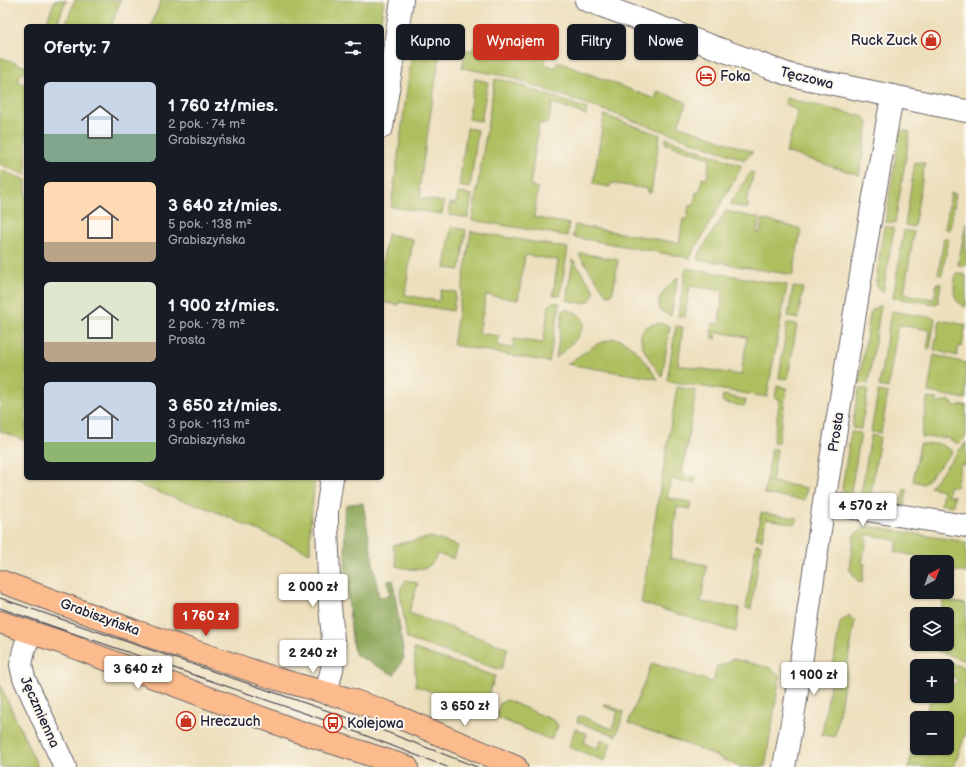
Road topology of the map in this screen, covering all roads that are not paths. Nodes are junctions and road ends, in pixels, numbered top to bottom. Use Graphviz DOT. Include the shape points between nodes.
graph roads {
  1 [pos="402,0"];
  2 [pos="586,0"];
  3 [pos="892,97"];
  4 [pos="966,111"];
  5 [pos="384,114"];
  6 [pos="332,480"];
  7 [pos="824,502"];
  8 [pos="966,526"];
  9 [pos="0,581"];
  10 [pos="0,622"];
  11 [pos="30,633"];
  12 [pos="326,693"];
  13 [pos="396,765"];
  14 [pos="65,767"];
  15 [pos="516,767"];
  16 [pos="784,767"];
  1 -- 5 [label="street"];
  2 -- 3 [label="street, Tęczowa" via="790,75"];
  3 -- 4 [label="street, Tęczowa"];
  3 -- 7 [label="street, Prosta"];
  6 -- 12 [label="street" via="327,525 334,650"];
  7 -- 8 [label="street"];
  7 -- 16 [label="street, Prosta"];
  9 -- 12 [label="main road, Grabiszyńska" via="247,669"];
  10 -- 11 [label="main road"];
  11 -- 13 [label="main road"];
  11 -- 14 [label="street, Jęczmienna" via="21,665 24,678"];
  12 -- 15 [label="main road, Grabiszyńska" via="389,713"];
}
